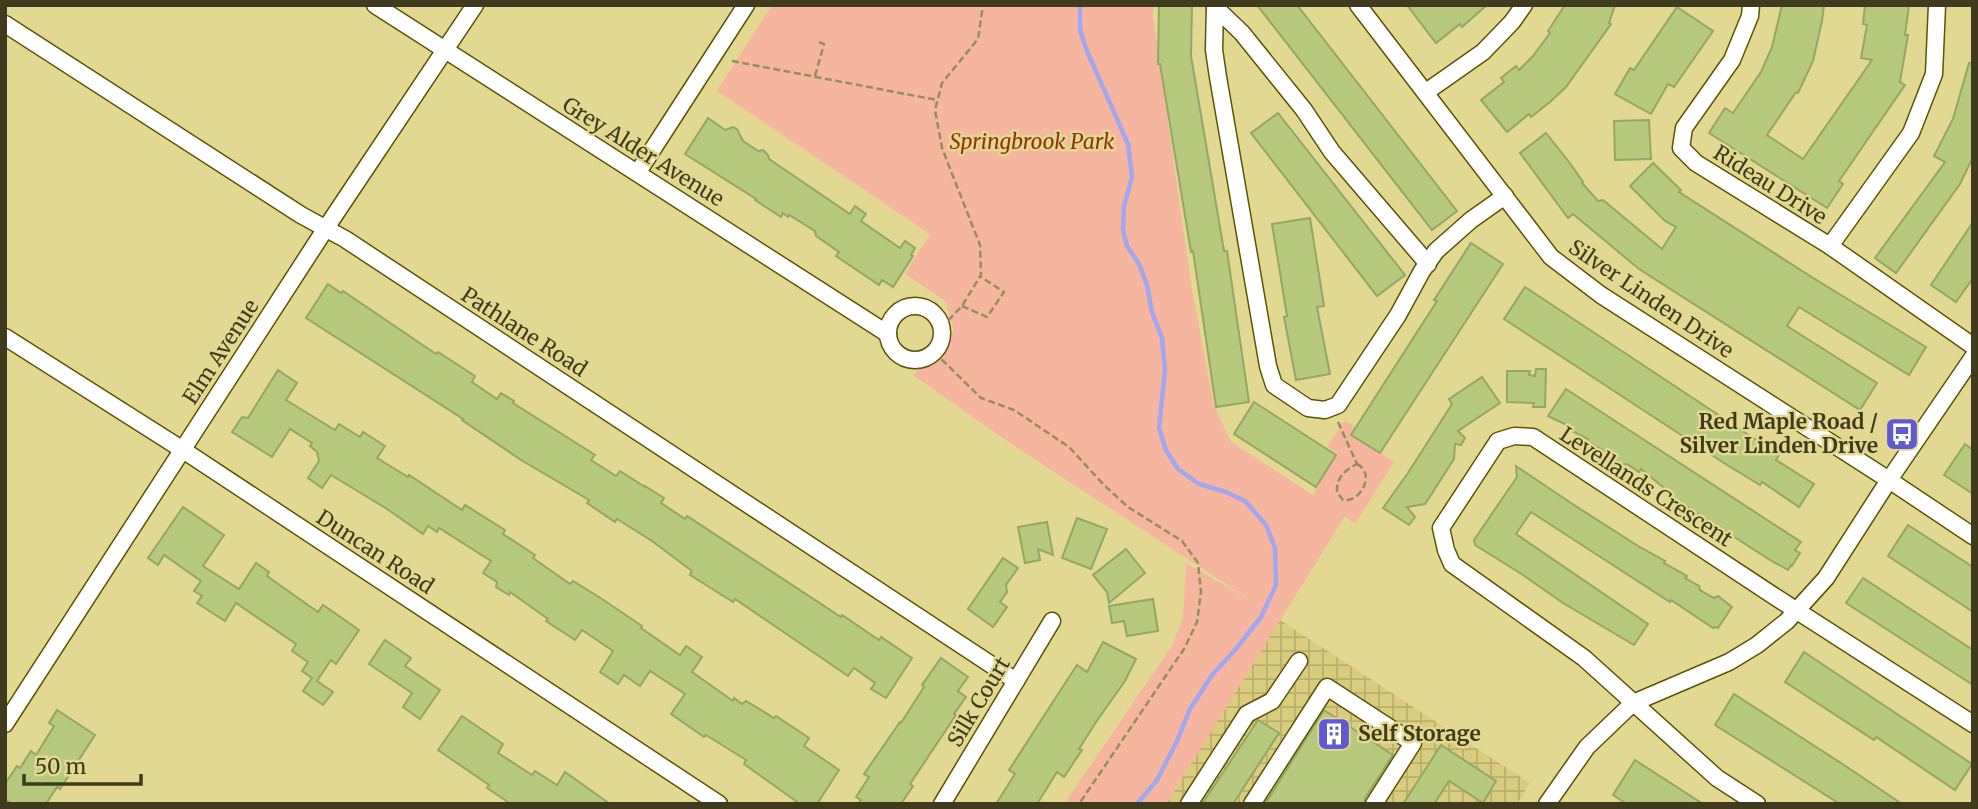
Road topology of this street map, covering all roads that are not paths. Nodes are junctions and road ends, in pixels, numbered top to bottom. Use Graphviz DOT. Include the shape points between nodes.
graph roads {
  1 [pos="376,5"];
  2 [pos="475,5"];
  3 [pos="746,5"];
  4 [pos="1358,5"];
  5 [pos="1524,5"];
  6 [pos="1751,5"];
  7 [pos="1937,5"];
  8 [pos="1215,6"];
  9 [pos="5,24"];
  10 [pos="445,51"];
  11 [pos="1426,92"];
  12 [pos="638,172"];
  13 [pos="1505,196"];
  14 [pos="326,228"];
  15 [pos="1830,246"];
  16 [pos="1428,264"];
  17 [pos="888,334"];
  18 [pos="5,337"];
  19 [pos="1973,346"];
  20 [pos="1973,358"];
  21 [pos="183,450"];
  22 [pos="1889,480"];
  23 [pos="1973,536"];
  24 [pos="1795,610"];
  25 [pos="1052,621"];
  26 [pos="1299,661"];
  27 [pos="1016,681"];
  28 [pos="1633,704"];
  29 [pos="5,724"];
  30 [pos="1973,724"];
  31 [pos="719,804"];
  32 [pos="942,804"];
  33 [pos="1189,804"];
  34 [pos="1252,804"];
  35 [pos="1374,804"];
  36 [pos="1547,804"];
  37 [pos="1758,804"];
  1 -- 10 [label="street, Grey Alder Avenue"];
  2 -- 10 [label="street, Elm Avenue"];
  3 -- 12 [label="street"];
  4 -- 11 [label="street, Silver Linden Drive"];
  5 -- 11 [label="street" via="1483,52"];
  6 -- 15 [label="street, Rideau Drive" via="1732,60 1684,128 1681,148 1696,163"];
  7 -- 15 [label="street" via="1934,74 1911,132"];
  8 -- 16 [label="street" via="1242,33 1332,152"];
  8 -- 16 [label="street" via="1218,77 1274,385 1308,408 1325,410 1338,405"];
  9 -- 14 [label="street, Pathlane Road"];
  10 -- 12 [label="street, Grey Alder Avenue"];
  10 -- 14 [label="street, Elm Avenue"];
  11 -- 13 [label="street, Silver Linden Drive"];
  12 -- 17 [label="street, Grey Alder Avenue"];
  13 -- 16 [label="street" via="1455,233"];
  13 -- 22 [label="street, Silver Linden Drive" via="1552,257 1601,295"];
  14 -- 21 [label="street, Elm Avenue"];
  14 -- 27 [label="street, Pathlane Road"];
  15 -- 19 [label="street, Rideau Drive"];
  17 -- 17 [label="street, Grey Alder Avenue" via="898,312 915,307 932,313 942,337 934,352 919,360 902,357"];
  18 -- 21 [label="street, Duncan Road"];
  20 -- 22 [label="street"];
  21 -- 29 [label="street, Elm Avenue"];
  21 -- 31 [label="street, Duncan Road"];
  22 -- 23 [label="street, Silver Linden Drive"];
  22 -- 24 [label="street" via="1826,578"];
  24 -- 28 [label="street" via="1757,645 1729,662"];
  24 -- 28 [label="street, Levellands Crescent" via="1533,437 1498,441 1441,528 1452,564 1584,658"];
  24 -- 30 [label="street"];
  25 -- 27 [label="street, Silk Court"];
  26 -- 33 [label="street" via="1272,701 1247,714"];
  27 -- 32 [label="street, Silk Court"];
  28 -- 36 [label="street" via="1587,747"];
  28 -- 37 [label="street" via="1717,778"];
  34 -- 35 [label="street" via="1327,687 1413,743"];
}
